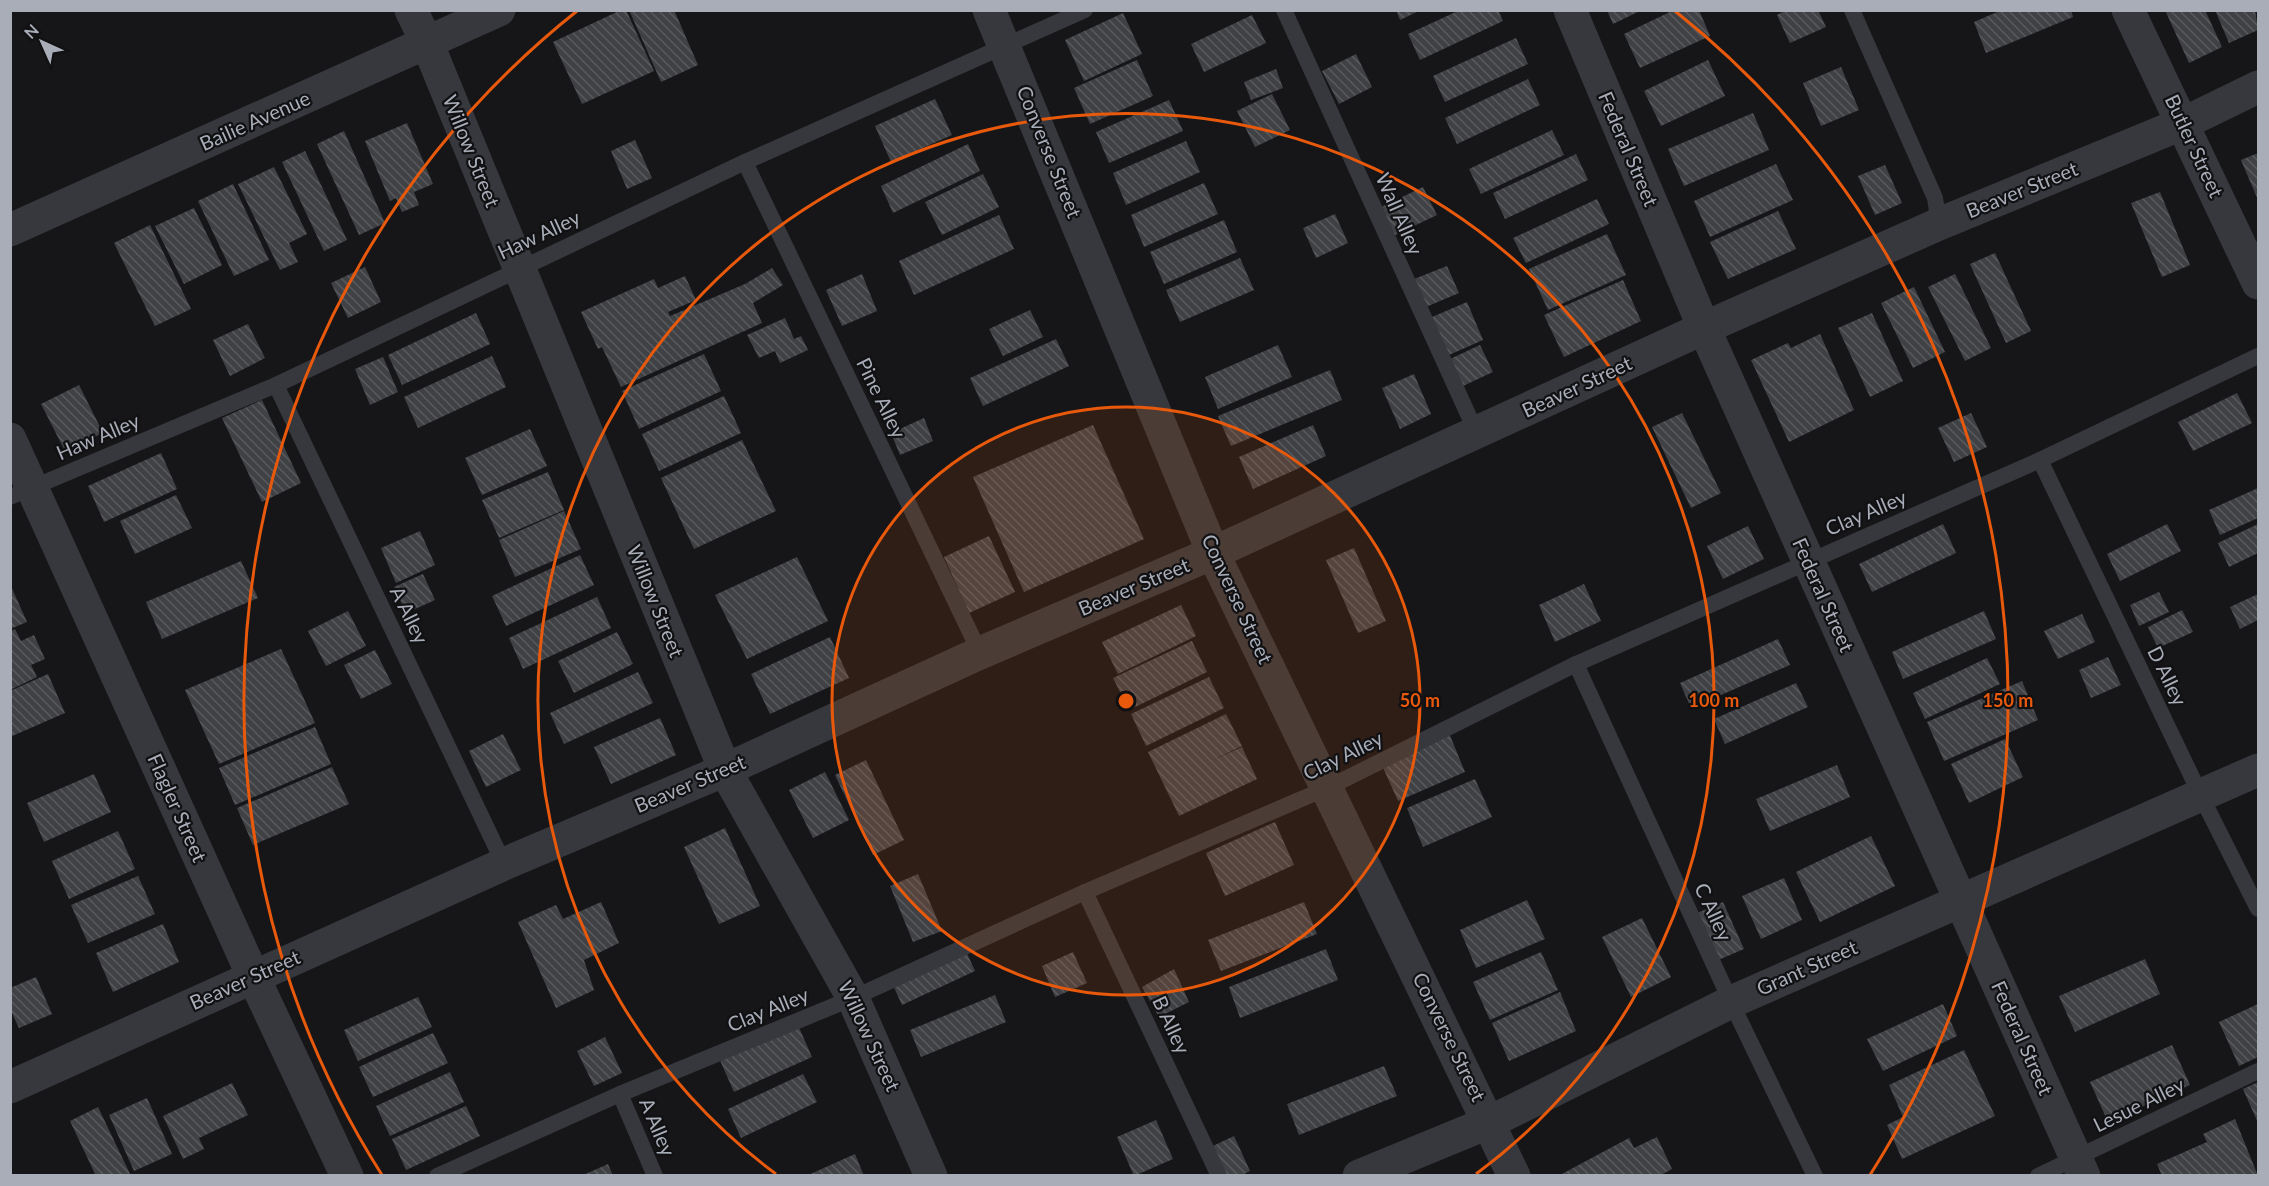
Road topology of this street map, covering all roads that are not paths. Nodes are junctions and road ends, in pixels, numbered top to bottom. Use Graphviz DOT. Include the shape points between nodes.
graph roads {
  1 [pos="411,10"];
  2 [pos="499,10"];
  3 [pos="989,10"];
  4 [pos="1085,10"];
  5 [pos="1284,10"];
  6 [pos="1570,10"];
  7 [pos="1852,10"];
  8 [pos="2128,10"];
  9 [pos="428,45"];
  10 [pos="1006,47"];
  11 [pos="2259,87"];
  12 [pos="2184,123"];
  13 [pos="744,162"];
  14 [pos="1939,224"];
  15 [pos="10,230"];
  16 [pos="518,268"];
  17 [pos="2259,283"];
  18 [pos="1704,328"];
  19 [pos="2259,356"];
  20 [pos="276,386"];
  21 [pos="1477,434"];
  22 [pos="10,439"];
  23 [pos="2040,460"];
  24 [pos="21,492"];
  25 [pos="1213,553"];
  26 [pos="1808,561"];
  27 [pos="980,653"];
  28 [pos="1576,664"];
  29 [pos="725,770"];
  30 [pos="2259,770"];
  31 [pos="1328,788"];
  32 [pos="2201,796"];
  33 [pos="504,864"];
  34 [pos="1085,892"];
  35 [pos="1961,901"];
  36 [pos="2259,909"];
  37 [pos="253,976"];
  38 [pos="853,998"];
  39 [pos="1731,1002"];
  40 [pos="2259,1071"];
  41 [pos="10,1087"];
  42 [pos="620,1094"];
  43 [pos="1490,1122"];
  44 [pos="2080,1167"];
  45 [pos="347,1176"];
  46 [pos="437,1176"];
  47 [pos="655,1176"];
  48 [pos="931,1176"];
  49 [pos="1219,1176"];
  50 [pos="1359,1176"];
  51 [pos="1514,1176"];
  52 [pos="1815,1176"];
  53 [pos="2038,1176"];
  1 -- 9 [label="street, Willow Street"];
  2 -- 9 [label="street, Bailie Avenue"];
  3 -- 10 [label="street, Converse Street"];
  4 -- 10 [label="lane, Haw Alley"];
  5 -- 21 [label="lane, Wall Alley"];
  6 -- 18 [label="street, Federal Street"];
  7 -- 14 [label="lane" via="1935,198"];
  8 -- 12 [label="street, Butler Street"];
  9 -- 15 [label="street, Bailie Avenue"];
  9 -- 16 [label="street, Willow Street"];
  10 -- 13 [label="lane, Haw Alley"];
  10 -- 25 [label="street, Converse Street"];
  11 -- 12 [label="street, Beaver Street"];
  12 -- 14 [label="street, Beaver Street"];
  12 -- 17 [label="street, Butler Street"];
  13 -- 16 [label="lane, Haw Alley"];
  13 -- 27 [label="lane, Pine Alley"];
  14 -- 18 [label="street, Beaver Street"];
  16 -- 20 [label="lane, Haw Alley"];
  16 -- 29 [label="street, Willow Street"];
  18 -- 21 [label="street, Beaver Street"];
  18 -- 26 [label="street, Federal Street"];
  19 -- 23 [label="lane, Clay Alley"];
  20 -- 24 [label="lane, Haw Alley"];
  20 -- 33 [label="lane, A Alley"];
  21 -- 25 [label="street, Beaver Street"];
  22 -- 24 [label="street, Flagler Street"];
  23 -- 26 [label="lane, Clay Alley"];
  23 -- 32 [label="lane, D Alley"];
  24 -- 37 [label="street, Flagler Street"];
  25 -- 27 [label="street, Beaver Street"];
  25 -- 31 [label="street, Converse Street"];
  26 -- 28 [label="lane, Clay Alley"];
  26 -- 35 [label="street, Federal Street"];
  27 -- 29 [label="street, Beaver Street"];
  28 -- 31 [label="lane, Clay Alley"];
  28 -- 39 [label="lane, C Alley"];
  29 -- 33 [label="street, Beaver Street"];
  29 -- 38 [label="street, Willow Street"];
  30 -- 32 [label="street, Grant Street"];
  31 -- 34 [label="lane, Clay Alley"];
  31 -- 43 [label="street, Converse Street"];
  32 -- 35 [label="street, Grant Street"];
  32 -- 36 [label="lane, D Alley"];
  33 -- 37 [label="street, Beaver Street"];
  34 -- 38 [label="lane, Clay Alley"];
  34 -- 49 [label="lane, B Alley"];
  35 -- 39 [label="street, Grant Street"];
  35 -- 44 [label="street, Federal Street"];
  37 -- 41 [label="street, Beaver Street"];
  37 -- 45 [label="street, Flagler Street"];
  38 -- 42 [label="lane, Clay Alley"];
  38 -- 48 [label="street, Willow Street"];
  39 -- 43 [label="street, Grant Street"];
  39 -- 52 [label="lane, C Alley"];
  40 -- 44 [label="lane, Lesue Alley"];
  42 -- 46 [label="lane, Clay Alley"];
  42 -- 47 [label="lane, A Alley"];
  43 -- 50 [label="street, Grant Street"];
  43 -- 51 [label="street, Converse Street"];
  44 -- 53 [label="lane, Lesue Alley"];
}
